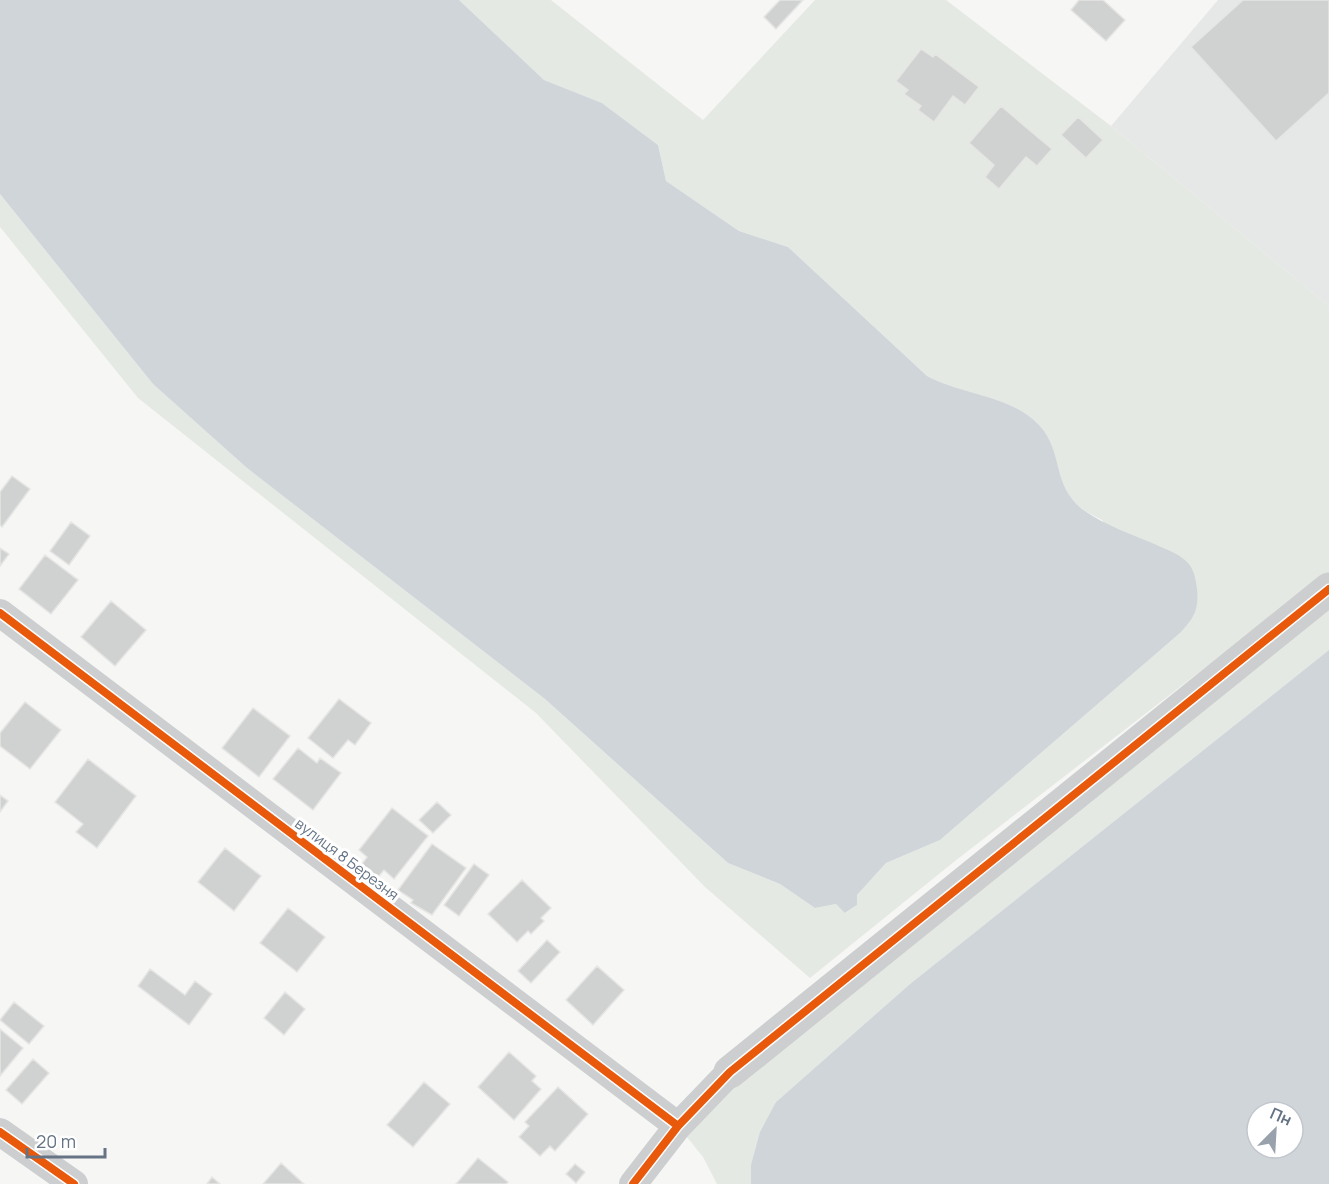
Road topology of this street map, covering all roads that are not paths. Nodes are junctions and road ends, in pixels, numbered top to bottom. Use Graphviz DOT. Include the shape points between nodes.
graph roads {
  1 [pos="1329,589"];
  2 [pos="0,613"];
  3 [pos="729,1072"];
  4 [pos="678,1126"];
  5 [pos="0,1132"];
  6 [pos="74,1184"];
  7 [pos="634,1184"];
  1 -- 3 [label="street"];
  2 -- 4 [label="street, вулиця 8 Березня"];
  3 -- 4 [label="street"];
  4 -- 7 [label="street"];
  5 -- 6 [label="street"];
}
